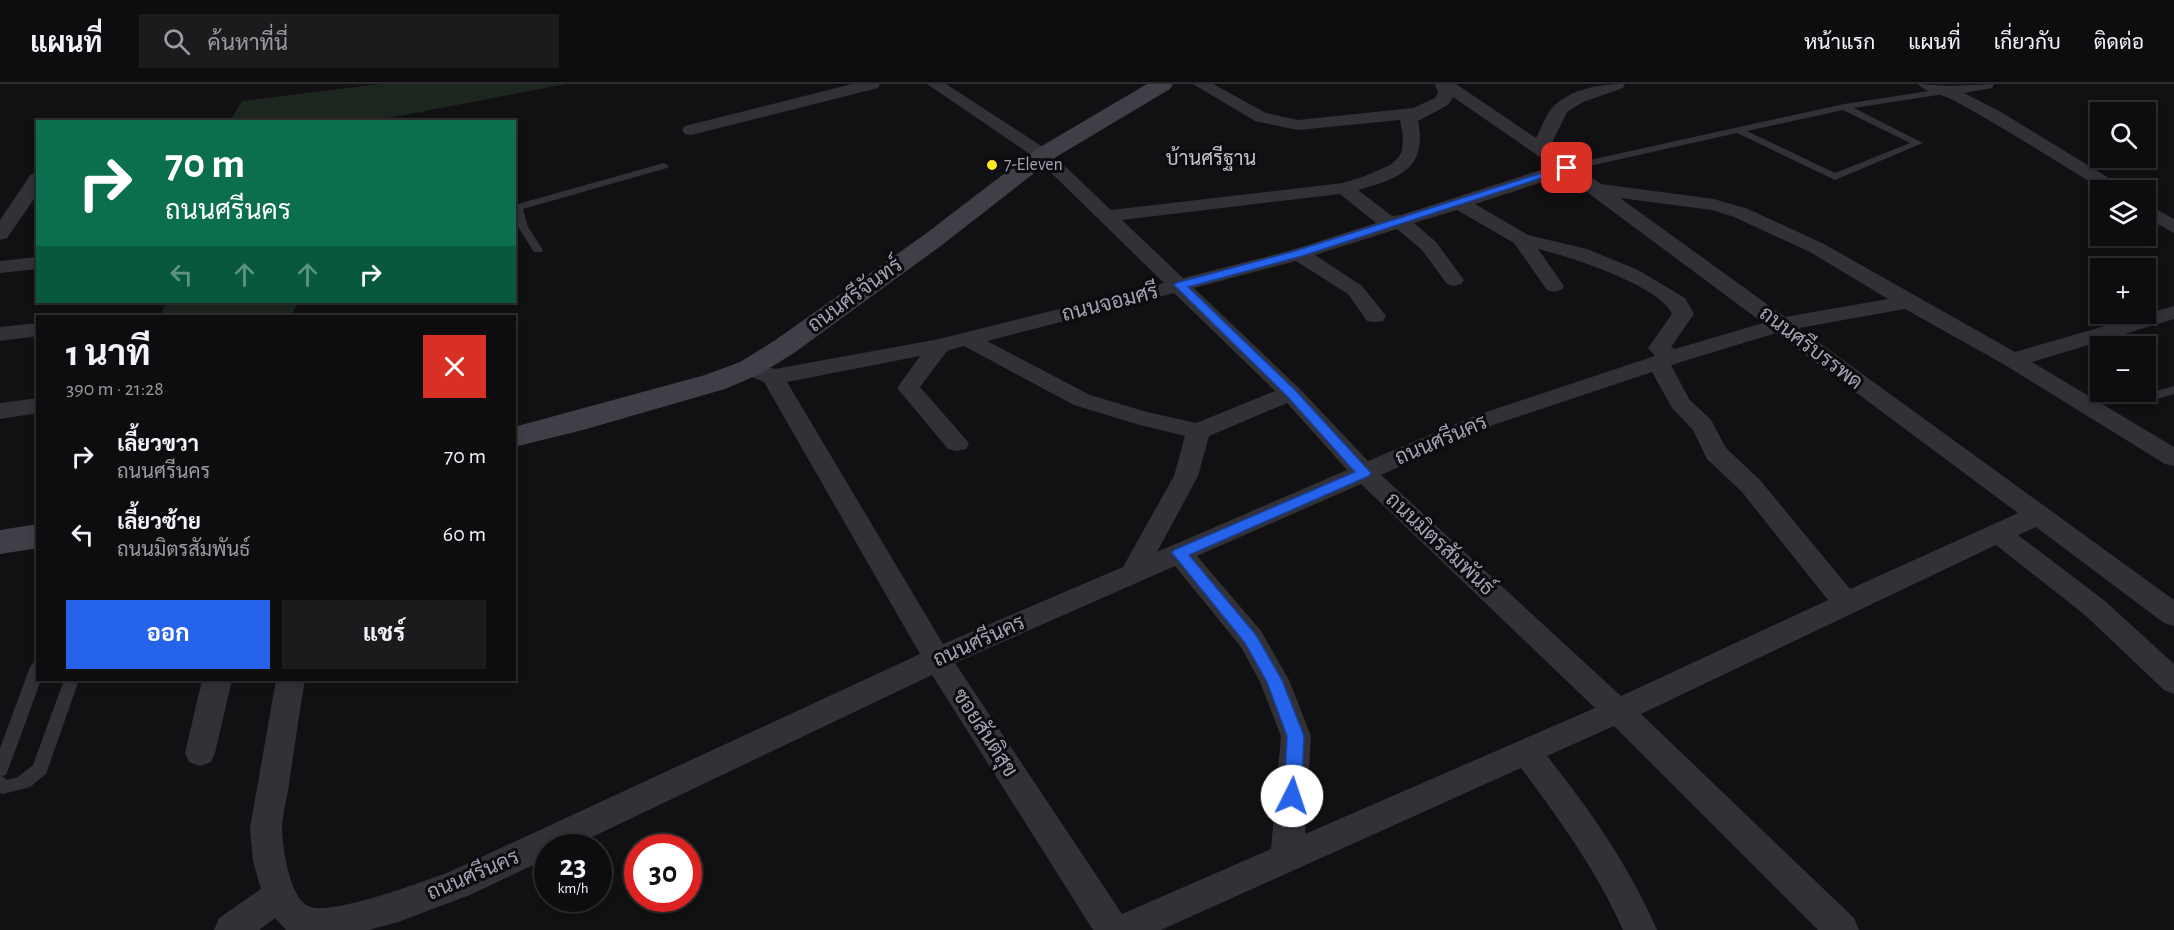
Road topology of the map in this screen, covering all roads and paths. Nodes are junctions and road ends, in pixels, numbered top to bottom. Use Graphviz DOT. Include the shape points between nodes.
graph roads {
  1 [pos="873,84"];
  2 [pos="935,84"];
  3 [pos="1162,84"];
  4 [pos="1201,84"];
  5 [pos="1444,84"];
  6 [pos="1617,84"];
  7 [pos="1926,84"];
  8 [pos="1986,84"];
  9 [pos="1957,88"];
  10 [pos="1844,107"];
  11 [pos="1417,112"];
  12 [pos="691,130"];
  13 [pos="1737,130"];
  14 [pos="1540,148"];
  15 [pos="1043,155"];
  16 [pos="664,166"];
  17 [pos="1567,168"];
  18 [pos="2099,180"];
  19 [pos="36,184"];
  20 [pos="1344,188"];
  21 [pos="1594,189"];
  22 [pos="1458,202"];
  23 [pos="29,204"];
  24 [pos="1106,216"];
  25 [pos="2156,216"];
  26 [pos="1394,222"];
  27 [pos="2174,227"];
  28 [pos="0,234"];
  29 [pos="1521,239"];
  30 [pos="538,250"];
  31 [pos="1299,254"];
  32 [pos="36,263"];
  33 [pos="0,267"];
  34 [pos="1454,280"];
  35 [pos="1180,285"];
  36 [pos="1554,286"];
  37 [pos="1908,302"];
  38 [pos="2174,312"];
  39 [pos="1375,315"];
  40 [pos="1779,325"];
  41 [pos="36,329"];
  42 [pos="0,334"];
  43 [pos="967,339"];
  44 [pos="939,346"];
  45 [pos="1665,360"];
  46 [pos="2013,360"];
  47 [pos="761,373"];
  48 [pos="2174,390"];
  49 [pos="1291,393"];
  50 [pos="2156,395"];
  51 [pos="36,405"];
  52 [pos="0,411"];
  53 [pos="1198,431"];
  54 [pos="516,436"];
  55 [pos="957,443"];
  56 [pos="2174,459"];
  57 [pos="1364,473"];
  58 [pos="2038,515"];
  59 [pos="1999,534"];
  60 [pos="36,536"];
  61 [pos="0,543"];
  62 [pos="1179,553"];
  63 [pos="1132,574"];
  64 [pos="1846,603"];
  65 [pos="2174,615"];
  66 [pos="937,659"];
  67 [pos="36,672"];
  68 [pos="72,681"];
  69 [pos="217,681"];
  70 [pos="290,681"];
  71 [pos="2174,682"];
  72 [pos="1618,711"];
  73 [pos="1526,752"];
  74 [pos="200,753"];
  75 [pos="0,770"];
  76 [pos="0,783"];
  77 [pos="1287,858"];
  78 [pos="280,895"];
  79 [pos="306,927"];
  80 [pos="231,930"];
  81 [pos="1113,930"];
  82 [pos="1123,930"];
  83 [pos="1640,930"];
  84 [pos="1842,930"];
  1 -- 12 [label="street"];
  2 -- 15 [label="street, ถนนมิตรสัมพันธ์"];
  3 -- 15 [label="main road, ถนนศรีจันทร์"];
  4 -- 11 [label="street" via="1261,117 1298,125"];
  5 -- 11 [label="street" via="1446,93 1442,101"];
  5 -- 14 [label="street, ถนนศรีบรรพด"];
  6 -- 14 [label="street" via="1577,98 1560,109"];
  7 -- 9 [label="street"];
  8 -- 9 [label="street"];
  9 -- 10 [label="lane"];
  9 -- 18 [label="street"];
  10 -- 13 [label="lane"];
  10 -- 13 [label="lane" via="1918,143 1835,177"];
  11 -- 20 [label="street" via="1409,120 1413,142 1404,165"];
  13 -- 17 [label="lane"];
  14 -- 17 [label="street, ถนนศรีบรรพด"];
  15 -- 24 [label="street, ถนนมิตรสัมพันธ์"];
  15 -- 47 [label="main road, ถนนศรีจันทร์" via="933,240 773,354"];
  16 -- 30 [label="lane" via="517,207 523,227"];
  17 -- 21 [label="street, ถนนศรีบรรพด"];
  17 -- 22 [label="street, ถนนจอมศรี"];
  19 -- 23 [label="street"];
  20 -- 24 [label="street"];
  20 -- 26 [label="street"];
  21 -- 37 [label="street" via="1714,205 1741,213 1817,248"];
  21 -- 40 [label="street, ถนนศรีบรรพด"];
  22 -- 26 [label="street, ถนนจอมศรี"];
  22 -- 29 [label="street"];
  23 -- 28 [label="street"];
  24 -- 35 [label="street, ถนนมิตรสัมพันธ์"];
  25 -- 27 [label="street"];
  26 -- 31 [label="street, ถนนจอมศรี"];
  26 -- 34 [label="street" via="1429,246"];
  29 -- 36 [label="street"];
  29 -- 45 [label="street" via="1580,254 1631,274 1678,302 1683,314 1659,348"];
  31 -- 35 [label="street, ถนนจอมศรี"];
  31 -- 39 [label="street" via="1355,290"];
  32 -- 33 [label="street"];
  35 -- 43 [label="street, ถนนจอมศรี"];
  35 -- 49 [label="street, ถนนมิตรสัมพันธ์"];
  37 -- 40 [label="street, ถนนศรีนคร"];
  37 -- 46 [label="street"];
  38 -- 46 [label="street"];
  40 -- 45 [label="street, ถนนศรีนคร"];
  40 -- 58 [label="street, ถนนศรีบรรพด"];
  41 -- 42 [label="street"];
  43 -- 44 [label="street, ถนนจอมศรี"];
  43 -- 53 [label="street" via="1082,399"];
  44 -- 47 [label="street, ถนนจอมศรี"];
  44 -- 55 [label="street" via="908,388"];
  45 -- 57 [label="street, ถนนศรีนคร" via="1485,420"];
  45 -- 64 [label="street" via="1680,403 1703,426 1716,453 1751,486"];
  46 -- 56 [label="street"];
  47 -- 54 [label="main road, ถนนศรีจันทร์"];
  47 -- 66 [label="street, ซอยสันติสุข"];
  48 -- 50 [label="lane"];
  49 -- 53 [label="street"];
  49 -- 57 [label="street, ถนนมิตรสัมพันธ์"];
  51 -- 52 [label="street"];
  53 -- 63 [label="street" via="1186,476"];
  57 -- 62 [label="street, ถนนศรีนคร"];
  57 -- 72 [label="street, ถนนมิตรสัมพันธ์"];
  58 -- 59 [label="street"];
  58 -- 65 [label="street, ถนนศรีบรรพด"];
  59 -- 64 [label="street"];
  59 -- 71 [label="street" via="2095,608"];
  60 -- 61 [label="main road"];
  62 -- 63 [label="street, ถนนศรีนคร"];
  62 -- 77 [label="street" via="1251,639 1274,680 1296,736"];
  63 -- 66 [label="street, ถนนศรีนคร"];
  64 -- 72 [label="street"];
  66 -- 79 [label="street, ถนนศรีนคร" via="458,884 398,906"];
  66 -- 81 [label="street, ซอยสันติสุข"];
  67 -- 75 [label="lane"];
  68 -- 76 [label="lane" via="40,769 12,787"];
  69 -- 74 [label="street"];
  70 -- 78 [label="street, ถนนศรีนคร" via="266,828"];
  72 -- 73 [label="street"];
  72 -- 84 [label="street, ถนนมิตรสัมพันธ์"];
  73 -- 77 [label="street"];
  73 -- 83 [label="street" via="1578,819"];
  77 -- 82 [label="street"];
  78 -- 79 [label="street, ถนนศรีนคร"];
  78 -- 80 [label="street"];
}
